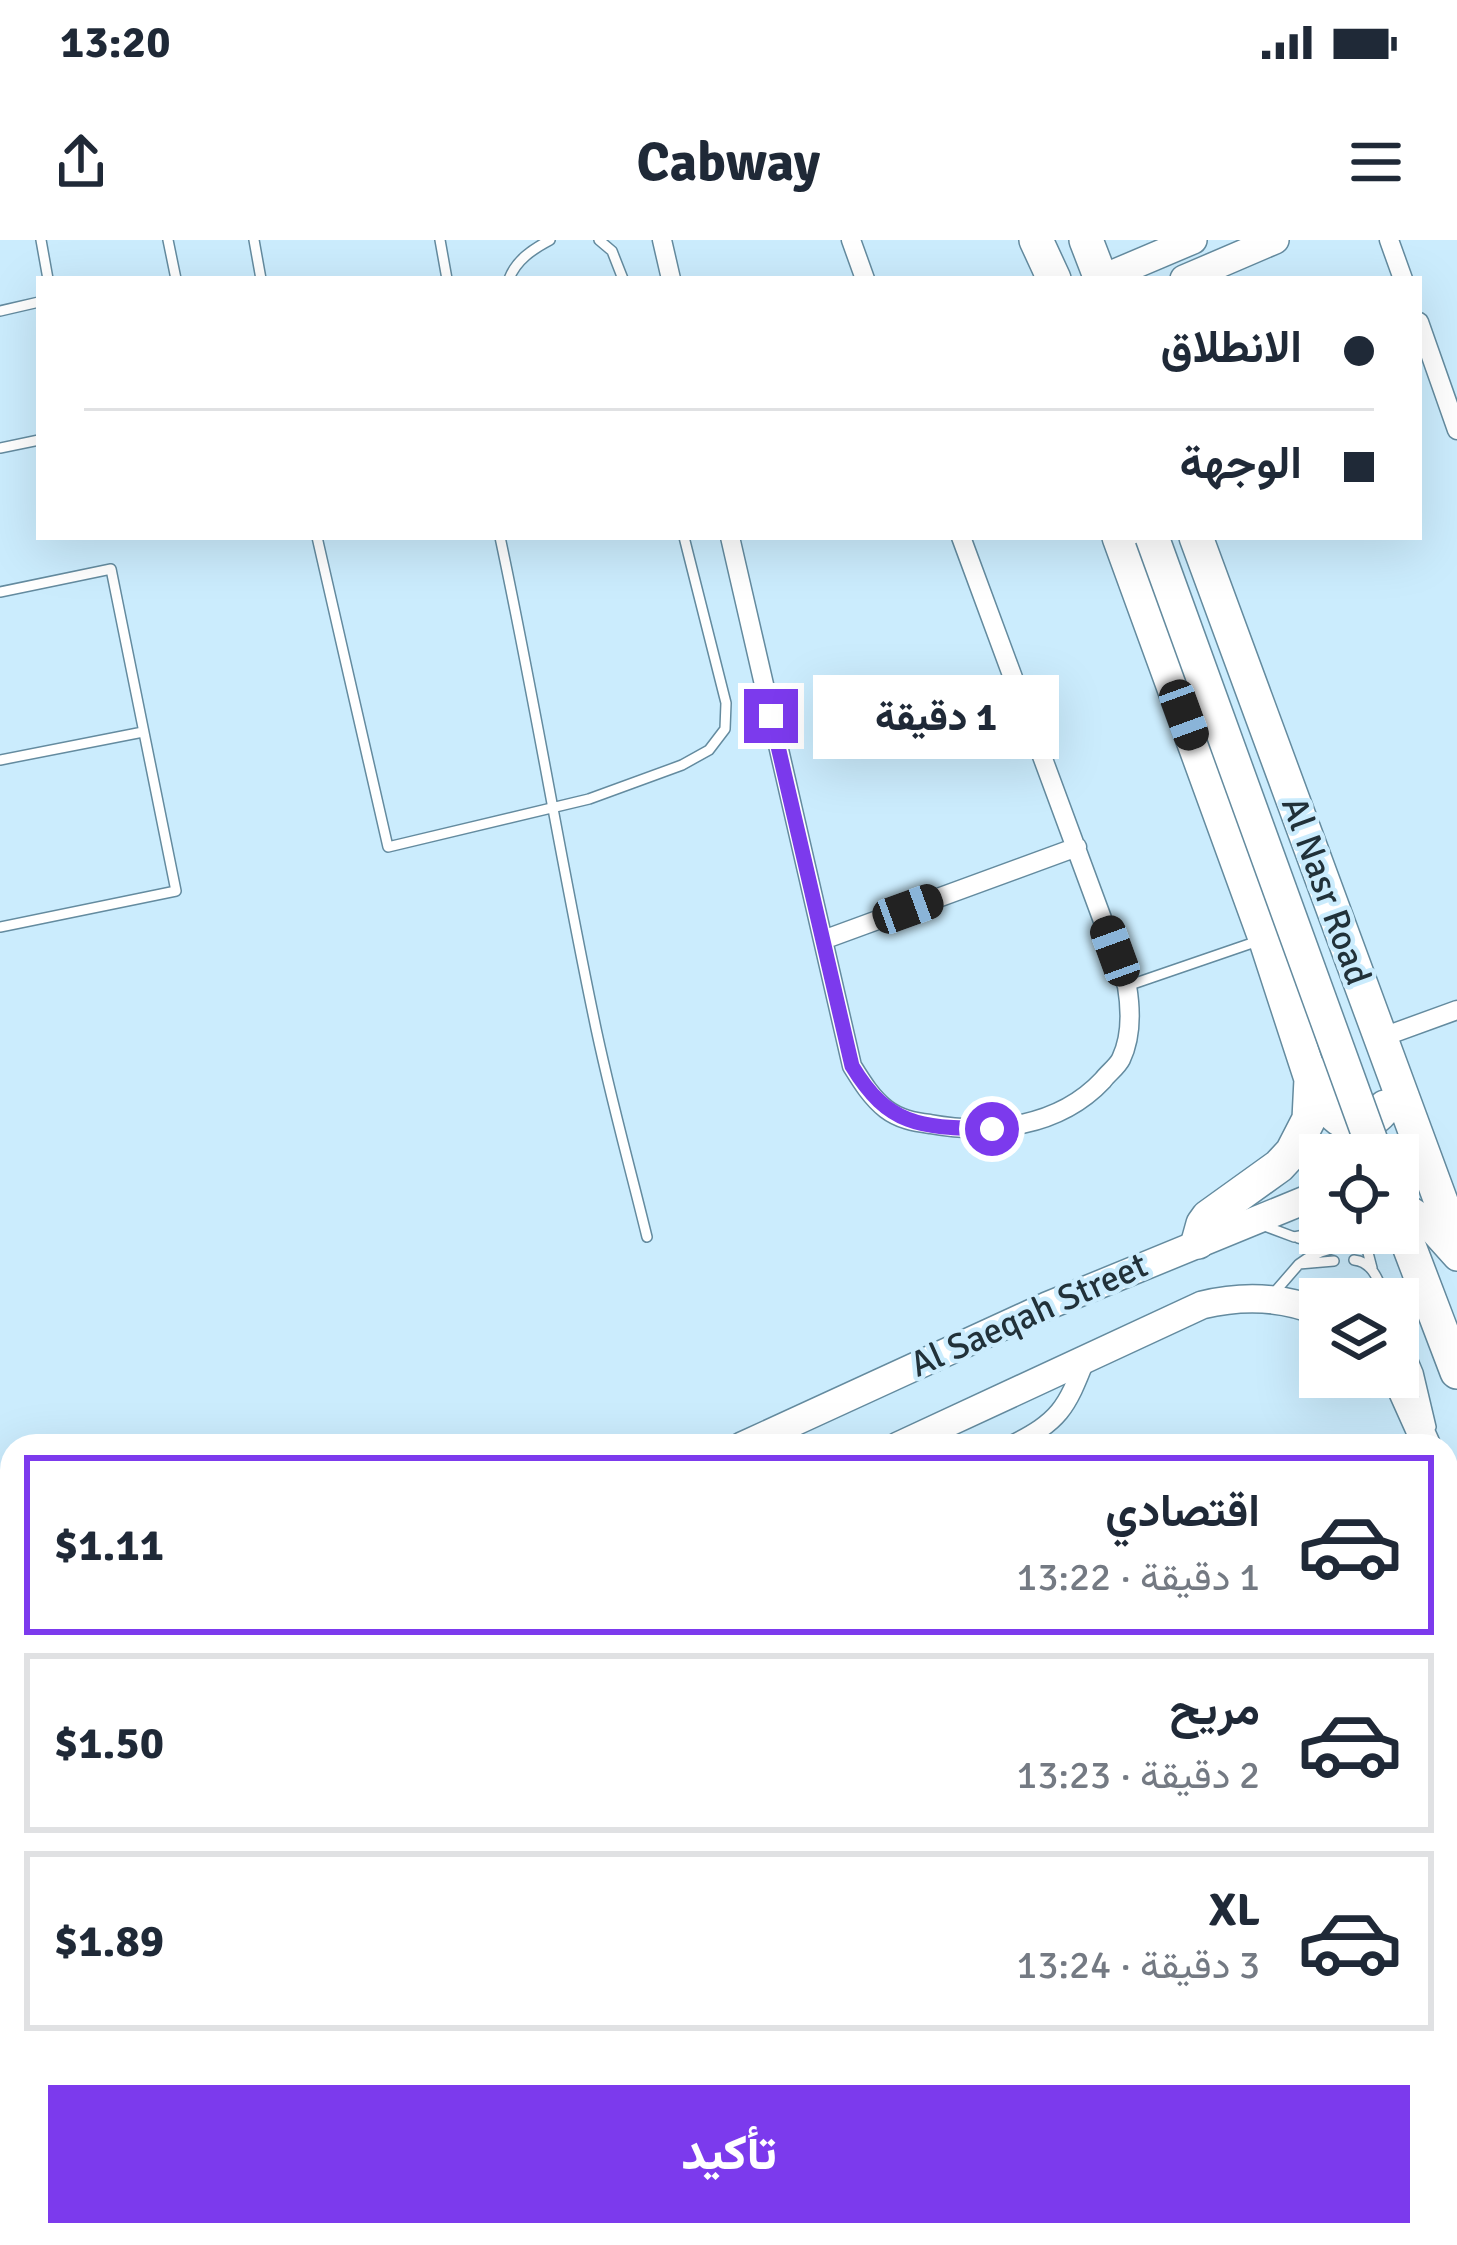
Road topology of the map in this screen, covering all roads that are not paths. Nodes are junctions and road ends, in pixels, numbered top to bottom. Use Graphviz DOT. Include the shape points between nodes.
graph roads {
  1 [pos="41,240"];
  2 [pos="168,240"];
  3 [pos="254,240"];
  4 [pos="440,240"];
  5 [pos="550,240"];
  6 [pos="599,240"];
  7 [pos="662,240"];
  8 [pos="851,240"];
  9 [pos="1032,240"];
  10 [pos="1087,240"];
  11 [pos="1193,240"];
  12 [pos="1275,240"];
  13 [pos="1389,240"];
  14 [pos="1155,267"];
  15 [pos="47,276"];
  16 [pos="173,276"];
  17 [pos="261,276"];
  18 [pos="446,276"];
  19 [pos="510,276"];
  20 [pos="622,276"];
  21 [pos="670,276"];
  22 [pos="864,276"];
  23 [pos="1028,276"];
  24 [pos="1052,276"];
  25 [pos="1100,276"];
  26 [pos="1114,276"];
  27 [pos="1191,276"];
  28 [pos="1402,276"];
  29 [pos="36,303"];
  30 [pos="0,311"];
  31 [pos="1422,331"];
  32 [pos="1457,430"];
  33 [pos="36,441"];
  34 [pos="0,448"];
  35 [pos="318,540"];
  36 [pos="501,540"];
  37 [pos="686,540"];
  38 [pos="731,540"];
  39 [pos="962,540"];
  40 [pos="1120,540"];
  41 [pos="1153,540"];
  42 [pos="1197,540"];
  43 [pos="0,592"];
  44 [pos="143,732"];
  45 [pos="0,760"];
  46 [pos="553,809"];
  47 [pos="1077,848"];
  48 [pos="0,927"];
  49 [pos="1265,938"];
  50 [pos="823,940"];
  51 [pos="1127,986"];
  52 [pos="1457,1010"];
  53 [pos="1380,1038"];
  54 [pos="1306,1058"];
  55 [pos="1395,1079"];
  56 [pos="1368,1134"];
  57 [pos="1299,1202"];
  58 [pos="1419,1216"];
  59 [pos="1251,1221"];
  60 [pos="1299,1236"];
  61 [pos="647,1237"];
  62 [pos="1294,1237"];
  63 [pos="1299,1238"];
  64 [pos="1198,1242"];
  65 [pos="1457,1245"];
  66 [pos="1412,1254"];
  67 [pos="1457,1257"];
  68 [pos="1354,1260"];
  69 [pos="1334,1261"];
  70 [pos="1299,1264"];
  71 [pos="1372,1268"];
  72 [pos="1377,1278"];
  73 [pos="1270,1298"];
  74 [pos="1299,1306"];
  75 [pos="1086,1358"];
  76 [pos="1457,1372"];
  77 [pos="1419,1376"];
  78 [pos="1406,1398"];
  79 [pos="768,1434"];
  80 [pos="924,1434"];
  81 [pos="1030,1434"];
  82 [pos="1424,1434"];
  83 [pos="1429,1434"];
  1 -- 15 [label="lane"];
  2 -- 16 [label="lane"];
  3 -- 17 [label="lane"];
  4 -- 18 [label="lane"];
  5 -- 19 [label="lane"];
  6 -- 20 [label="lane"];
  7 -- 21 [label="street"];
  8 -- 22 [label="street"];
  9 -- 23 [label="highway"];
  9 -- 24 [label="highway"];
  10 -- 25 [label="highway"];
  11 -- 14 [label="street"];
  12 -- 27 [label="street"];
  13 -- 28 [label="street"];
  14 -- 26 [label="street"];
  29 -- 30 [label="lane"];
  31 -- 32 [label="street"];
  33 -- 34 [label="lane"];
  35 -- 46 [label="lane" via="388,848"];
  36 -- 46 [label="lane"];
  37 -- 46 [label="lane" via="726,703 725,729 710,750 682,765"];
  38 -- 50 [label="street"];
  39 -- 47 [label="street"];
  40 -- 49 [label="highway"];
  41 -- 56 [label="highway, bridge"];
  42 -- 53 [label="highway, Al Nasr Road"];
  43 -- 44 [label="lane" via="111,568"];
  44 -- 45 [label="lane"];
  44 -- 48 [label="lane" via="176,891"];
  46 -- 61 [label="lane"];
  47 -- 50 [label="street"];
  47 -- 51 [label="street"];
  49 -- 51 [label="lane"];
  49 -- 54 [label="highway"];
  50 -- 51 [label="street" via="852,1066 868,1092 908,1121 949,1128 1022,1125 1089,1095 1120,1061 1130,1024"];
  52 -- 53 [label="street"];
  53 -- 55 [label="highway, Al Nasr Road"];
  54 -- 55 [label="highway" via="1331,1111 1350,1124 1379,1115"];
  54 -- 64 [label="highway" via="1312,1100 1302,1136 1279,1166 1208,1217"];
  55 -- 65 [label="highway, Al Nasr Road"];
  57 -- 59 [label="street, Al Saeqah Street"];
  58 -- 67 [label="street"];
  59 -- 62 [label="lane"];
  59 -- 64 [label="street, Al Saeqah Street"];
  60 -- 62 [label="lane"];
  62 -- 63 [label="lane"];
  64 -- 79 [label="street, Al Saeqah Street"];
  66 -- 76 [label="highway"];
  68 -- 71 [label="lane"];
  69 -- 70 [label="lane"];
  70 -- 71 [label="lane" via="1356,1245"];
  70 -- 73 [label="lane"];
  71 -- 72 [label="lane"];
  73 -- 74 [label="street, Al Saeqah Street"];
  73 -- 75 [label="street, Al Saeqah Street" via="1202,1305"];
  75 -- 80 [label="street, Al Saeqah Street"];
  75 -- 81 [label="street" via="1068,1401"];
  77 -- 83 [label="lane"];
  78 -- 82 [label="street"];
}
